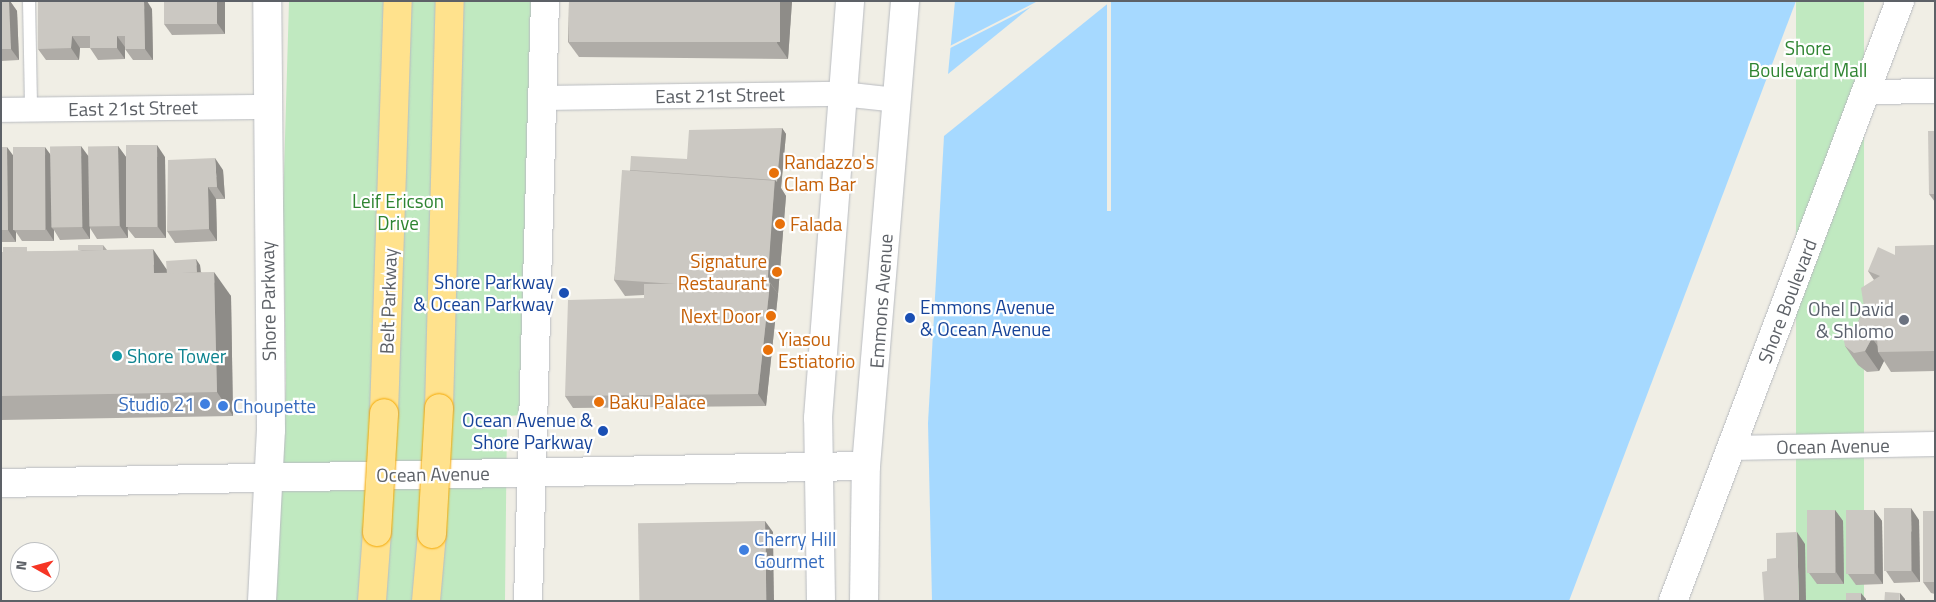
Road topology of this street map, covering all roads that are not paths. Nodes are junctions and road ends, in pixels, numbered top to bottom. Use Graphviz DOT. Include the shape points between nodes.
graph roads {
  1 [pos="29,1"];
  2 [pos="267,1"];
  3 [pos="398,1"];
  4 [pos="450,1"];
  5 [pos="545,1"];
  6 [pos="850,1"];
  7 [pos="905,1"];
  8 [pos="1900,1"];
  9 [pos="1935,91"];
  10 [pos="1866,92"];
  11 [pos="842,94"];
  12 [pos="543,98"];
  13 [pos="896,100"];
  14 [pos="264,107"];
  15 [pos="31,109"];
  16 [pos="1,110"];
  17 [pos="1935,444"];
  18 [pos="1731,448"];
  19 [pos="819,466"];
  20 [pos="866,466"];
  21 [pos="534,472"];
  22 [pos="270,477"];
  23 [pos="1,483"];
  24 [pos="262,601"];
  25 [pos="372,601"];
  26 [pos="426,601"];
  27 [pos="528,601"];
  28 [pos="821,601"];
  29 [pos="864,601"];
  30 [pos="1673,601"];
  1 -- 15 [label="lane"];
  2 -- 14 [label="main road, Shore Parkway"];
  3 -- 25 [label="highway, Belt Parkway, bridge" via="384,413"];
  4 -- 26 [label="highway, bridge" via="439,408"];
  5 -- 12 [label="main road"];
  6 -- 11 [label="main road"];
  7 -- 13 [label="main road, Emmons Avenue"];
  8 -- 10 [label="main road, Shore Boulevard"];
  9 -- 10 [label="street"];
  10 -- 18 [label="main road, Shore Boulevard"];
  11 -- 12 [label="street, East 21st Street"];
  11 -- 13 [label="street, East 21st Street"];
  11 -- 19 [label="main road" via="818,418"];
  12 -- 21 [label="main road"];
  13 -- 20 [label="main road, Emmons Avenue"];
  14 -- 15 [label="street, East 21st Street"];
  14 -- 22 [label="main road, Shore Parkway"];
  15 -- 16 [label="street, East 21st Street"];
  17 -- 18 [label="street, Ocean Avenue"];
  18 -- 30 [label="main road, Shore Boulevard"];
  19 -- 20 [label="main road, Ocean Avenue"];
  19 -- 21 [label="main road, Ocean Avenue"];
  19 -- 28 [label="main road"];
  20 -- 29 [label="main road, Emmons Avenue"];
  21 -- 22 [label="main road, Ocean Avenue"];
  21 -- 27 [label="main road"];
  22 -- 23 [label="main road, Ocean Avenue"];
  22 -- 24 [label="main road, Shore Parkway"];
}
